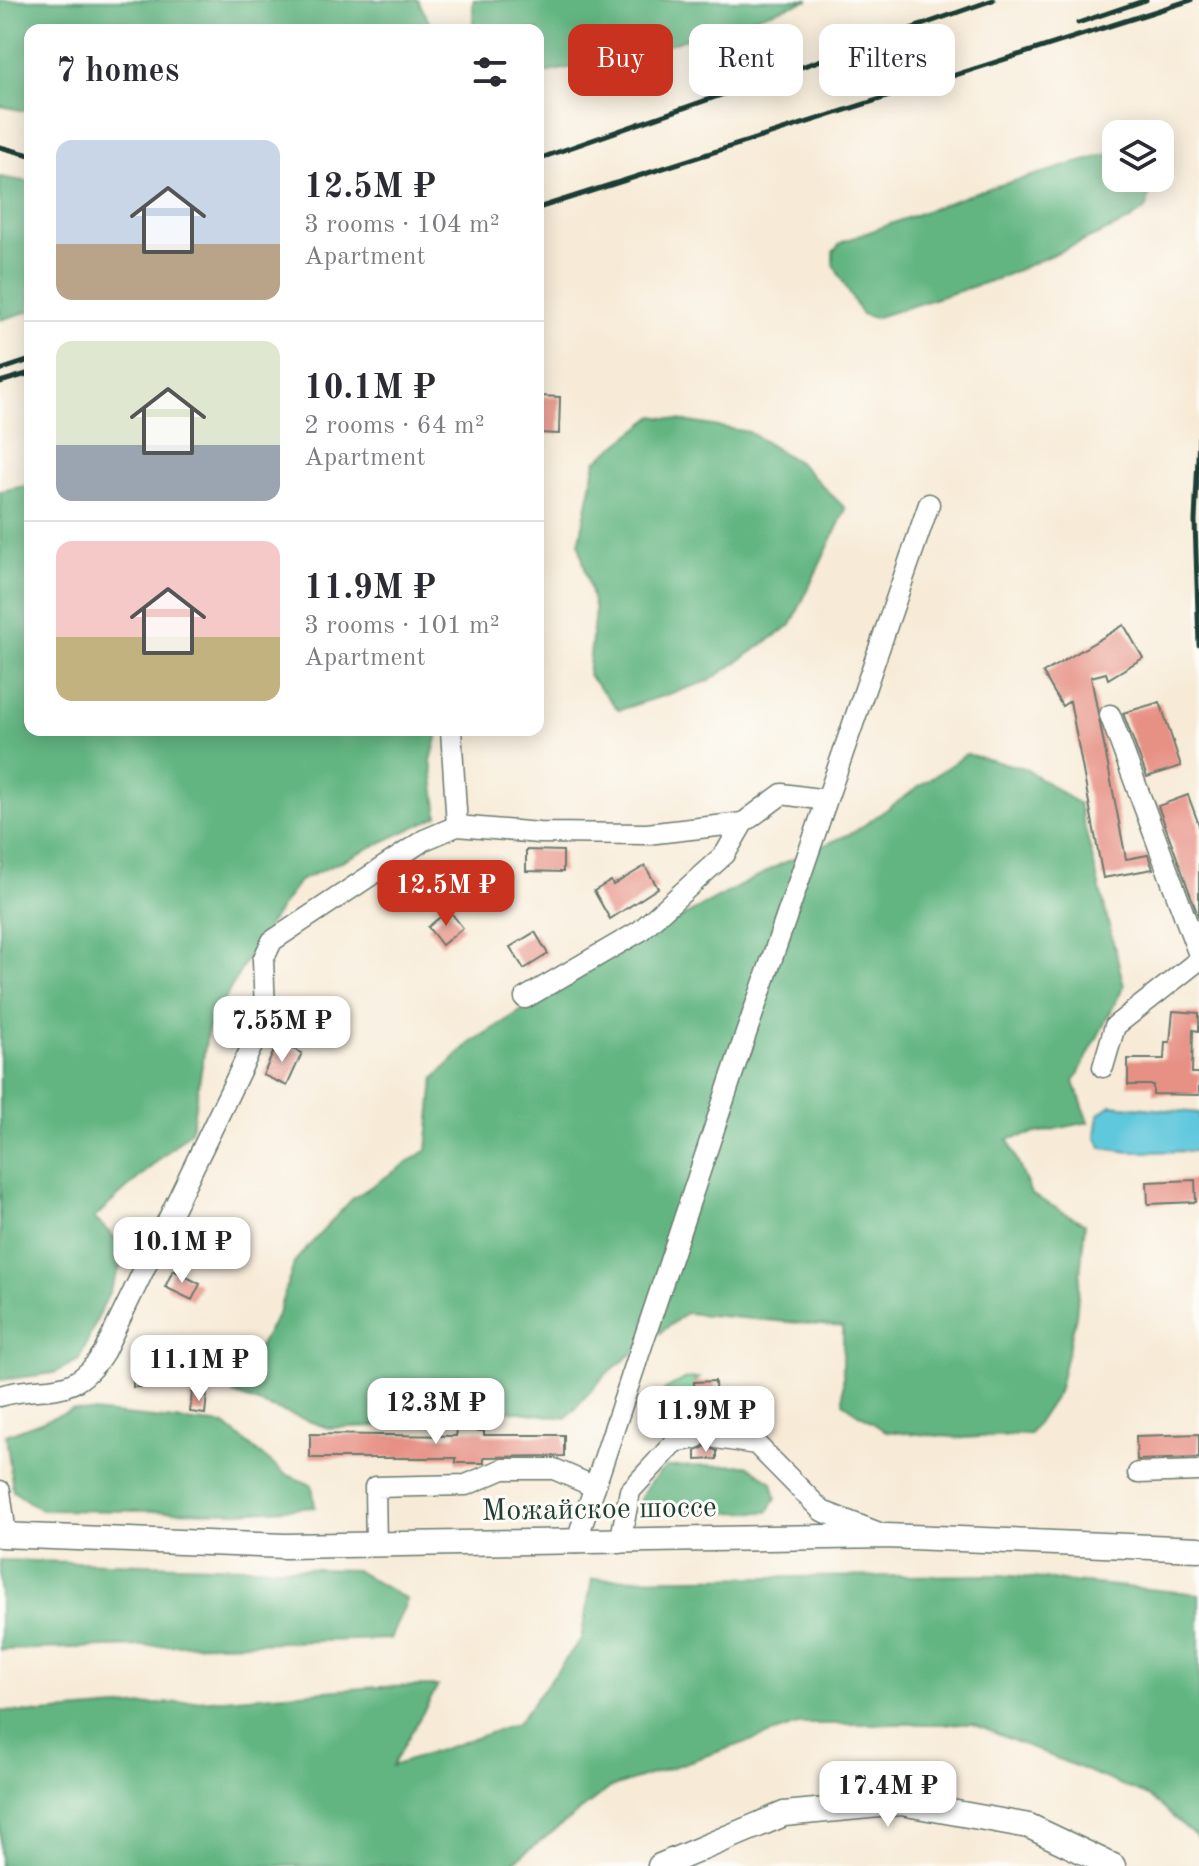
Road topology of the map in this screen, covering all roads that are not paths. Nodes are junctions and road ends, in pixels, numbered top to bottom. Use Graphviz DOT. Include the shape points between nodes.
graph roads {
  1 [pos="929,504"];
  2 [pos="1110,715"];
  3 [pos="451,736"];
  4 [pos="826,800"];
  5 [pos="743,823"];
  6 [pos="457,826"];
  7 [pos="1199,957"];
  8 [pos="525,998"];
  9 [pos="1103,1067"];
  10 [pos="0,1396"];
  11 [pos="1199,1471"];
  12 [pos="1138,1473"];
  13 [pos="595,1487"];
  14 [pos="0,1491"];
  15 [pos="3,1535"];
  16 [pos="886,1536"];
  17 [pos="576,1543"];
  18 [pos="620,1543"];
  19 [pos="376,1545"];
  20 [pos="1199,1549"];
  21 [pos="660,1866"];
  22 [pos="1113,1866"];
  1 -- 4 [label="lane"];
  2 -- 7 [label="lane"];
  3 -- 6 [label="lane"];
  4 -- 5 [label="lane" via="782,794"];
  4 -- 13 [label="lane"];
  5 -- 6 [label="lane" via="647,834"];
  5 -- 8 [label="lane" via="725,854 640,931"];
  6 -- 10 [label="lane" via="424,840 272,941 263,960 265,1011 255,1040 104,1352 91,1373 67,1386"];
  7 -- 9 [label="lane" via="1115,1026"];
  11 -- 12 [label="lane"];
  13 -- 17 [label="lane"];
  13 -- 19 [label="lane" via="554,1469 503,1469 466,1485 375,1487"];
  14 -- 15 [label="lane"];
  15 -- 19 [label="main road, Можайское шоссе"];
  16 -- 18 [label="main road, Можайское шоссе"];
  16 -- 18 [label="lane" via="822,1511 756,1444 706,1438 675,1442 630,1491"];
  16 -- 20 [label="main road, Можайское шоссе"];
  17 -- 18 [label="main road, Можайское шоссе"];
  17 -- 19 [label="main road, Можайское шоссе"];
  21 -- 22 [label="main road" via="784,1814 901,1803 1029,1826"];
}
